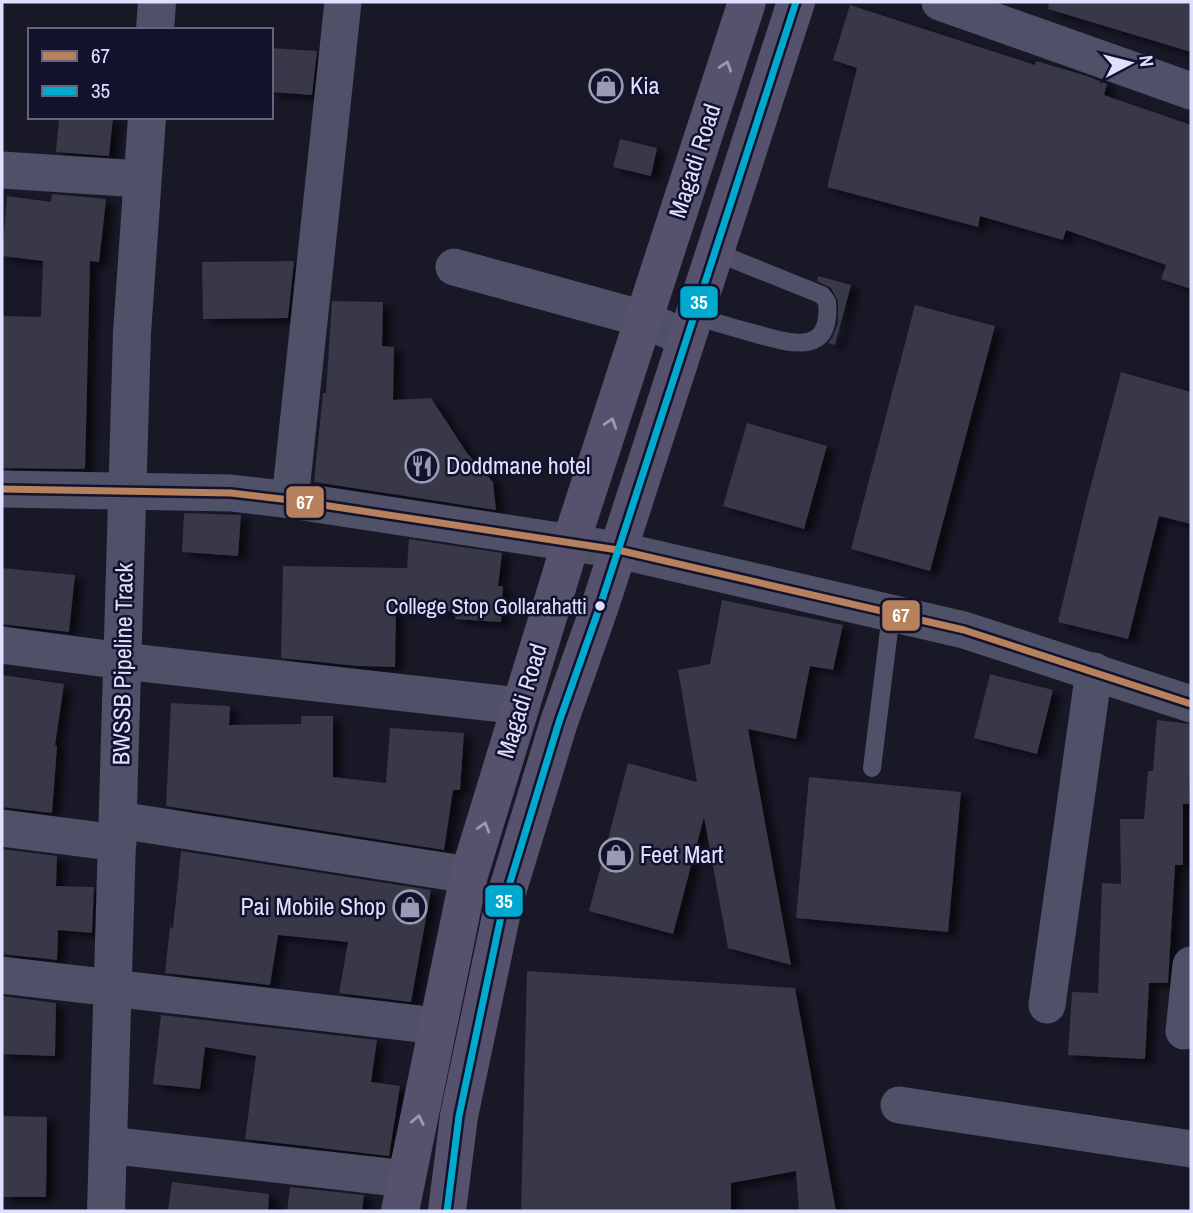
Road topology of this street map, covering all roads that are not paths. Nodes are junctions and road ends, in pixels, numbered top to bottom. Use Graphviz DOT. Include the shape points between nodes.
graph roads {
  1 [pos="157,2"];
  2 [pos="344,2"];
  3 [pos="747,2"];
  4 [pos="796,2"];
  5 [pos="940,2"];
  6 [pos="155,28"];
  7 [pos="1191,91"];
  8 [pos="147,119"];
  9 [pos="2,170"];
  10 [pos="141,179"];
  11 [pos="715,252"];
  12 [pos="454,267"];
  13 [pos="644,319"];
  14 [pos="691,328"];
  15 [pos="2,489"];
  16 [pos="127,491"];
  17 [pos="290,500"];
  18 [pos="571,542"];
  19 [pos="618,550"];
  20 [pos="891,614"];
  21 [pos="2,645"];
  22 [pos="123,661"];
  23 [pos="1094,671"];
  24 [pos="1191,704"];
  25 [pos="520,706"];
  26 [pos="872,768"];
  27 [pos="2,828"];
  28 [pos="118,832"];
  29 [pos="469,876"];
  30 [pos="1191,965"];
  31 [pos="2,975"];
  32 [pos="113,987"];
  33 [pos="1046,1005"];
  34 [pos="437,1026"];
  35 [pos="1184,1031"];
  36 [pos="899,1105"];
  37 [pos="108,1145"];
  38 [pos="1191,1149"];
  39 [pos="403,1195"];
  40 [pos="106,1211"];
  41 [pos="446,1211"];
  1 -- 6 [label="street"];
  2 -- 17 [label="street"];
  13 -- 3 [label="main road, Magadi Road, one-way"];
  4 -- 11 [label="main road, Magadi Road"];
  5 -- 7 [label="street"];
  8 -- 10 [label="street, BWSSB Pipeline Track"];
  9 -- 10 [label="street"];
  10 -- 16 [label="street, BWSSB Pipeline Track"];
  11 -- 14 [label="main road, Magadi Road"];
  11 -- 14 [label="lane" via="821,295 827,302 827,326 820,337 791,344"];
  12 -- 13 [label="street"];
  13 -- 14 [label="street"];
  18 -- 13 [label="main road, Magadi Road, one-way"];
  14 -- 19 [label="main road, Magadi Road"];
  15 -- 16 [label="street"];
  16 -- 17 [label="street" via="231,493"];
  16 -- 22 [label="street, BWSSB Pipeline Track"];
  17 -- 18 [label="street"];
  18 -- 19 [label="street"];
  18 -- 25 [label="main road, Magadi Road"];
  19 -- 20 [label="street"];
  19 -- 41 [label="main road, Magadi Road" via="504,902 459,1116"];
  20 -- 23 [label="street" via="964,630"];
  20 -- 26 [label="lane"];
  21 -- 22 [label="street"];
  22 -- 25 [label="street"];
  22 -- 28 [label="street, BWSSB Pipeline Track"];
  23 -- 24 [label="street"];
  23 -- 33 [label="street"];
  29 -- 25 [label="main road, Magadi Road, one-way"];
  27 -- 28 [label="street"];
  28 -- 29 [label="street"];
  28 -- 32 [label="street, BWSSB Pipeline Track"];
  29 -- 34 [label="main road, Magadi Road"];
  30 -- 35 [label="street"];
  31 -- 32 [label="street"];
  32 -- 34 [label="street"];
  32 -- 37 [label="street, BWSSB Pipeline Track"];
  39 -- 34 [label="main road, Magadi Road, one-way"];
  36 -- 38 [label="street"];
  37 -- 39 [label="street"];
  37 -- 40 [label="street, BWSSB Pipeline Track"];
}
